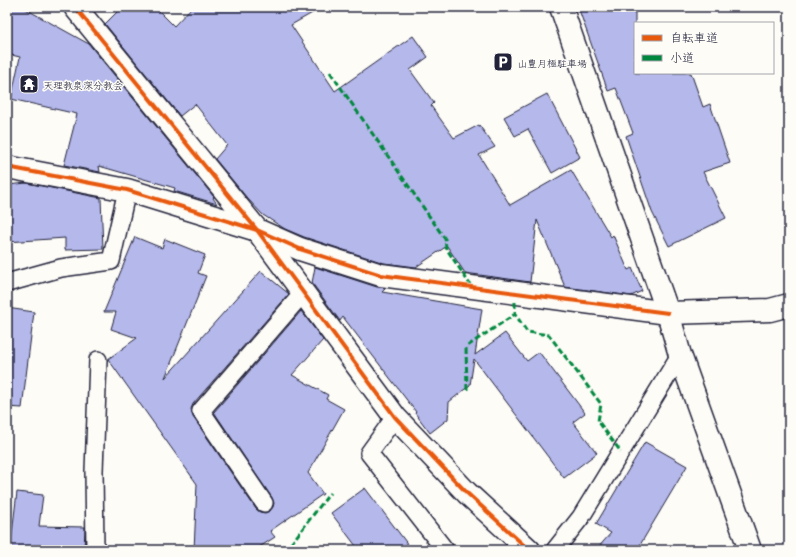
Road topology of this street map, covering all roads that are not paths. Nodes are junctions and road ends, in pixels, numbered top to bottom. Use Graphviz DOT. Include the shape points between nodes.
graph roads {
  1 [pos="75,7"];
  2 [pos="561,7"];
  3 [pos="7,167"];
  4 [pos="127,190"];
  5 [pos="257,230"];
  6 [pos="7,283"];
  7 [pos="303,293"];
  8 [pos="789,305"];
  9 [pos="668,313"];
  10 [pos="680,355"];
  11 [pos="98,360"];
  12 [pos="395,417"];
  13 [pos="264,503"];
  14 [pos="95,550"];
  15 [pos="445,550"];
  16 [pos="529,550"];
  17 [pos="555,550"];
  18 [pos="750,550"];
  1 -- 5 [label="street"];
  2 -- 9 [label="street"];
  3 -- 4 [label="street"];
  4 -- 5 [label="street"];
  4 -- 6 [label="lane" via="111,260 61,268"];
  5 -- 7 [label="street"];
  5 -- 9 [label="street" via="300,249 381,275"];
  7 -- 12 [label="street"];
  7 -- 13 [label="lane" via="201,411"];
  8 -- 9 [label="street" via="770,310"];
  9 -- 10 [label="street"];
  10 -- 17 [label="lane" via="581,517"];
  10 -- 18 [label="street"];
  11 -- 14 [label="lane" via="94,471"];
  12 -- 15 [label="lane" via="369,453"];
  12 -- 16 [label="street" via="467,493"];
}
